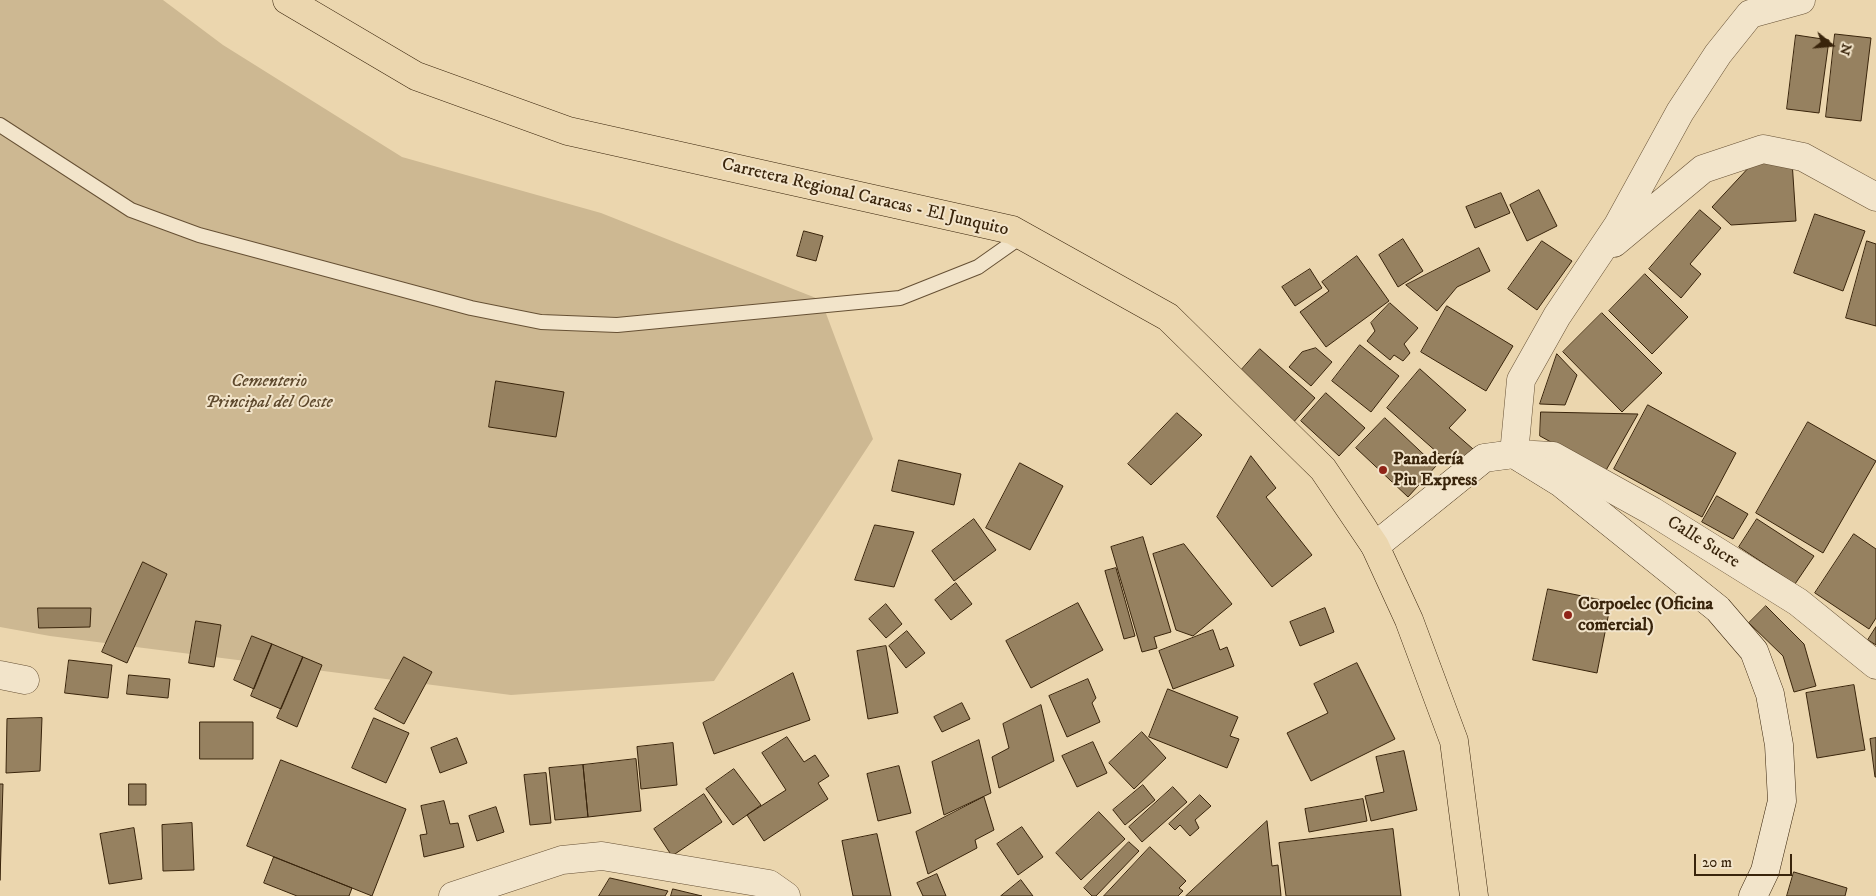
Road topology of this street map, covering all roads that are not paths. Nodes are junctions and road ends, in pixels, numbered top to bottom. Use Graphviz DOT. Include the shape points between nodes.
graph roads {
  1 [pos="287,0"];
  2 [pos="1801,0"];
  3 [pos="0,125"];
  4 [pos="1876,197"];
  5 [pos="1022,236"];
  6 [pos="1594,260"];
  7 [pos="1514,454"];
  8 [pos="1375,546"];
  9 [pos="1876,665"];
  10 [pos="453,896"];
  11 [pos="786,896"];
  12 [pos="1474,896"];
  13 [pos="1753,896"];
  1 -- 5 [label="main road, Carretera Regional Caracas - El Junquito" via="416,76 568,131 1012,230"];
  2 -- 6 [label="street" via="1750,14 1718,54 1680,112 1618,224"];
  3 -- 5 [label="lane" via="131,210 199,235 471,308 541,322 617,325 900,298 978,267"];
  4 -- 6 [label="street" via="1803,157 1763,149 1703,169"];
  5 -- 8 [label="main road, Carretera Regional Caracas - El Junquito" via="1168,317 1322,469"];
  6 -- 7 [label="street" via="1557,316 1521,380"];
  7 -- 8 [label="street, Calle Sucre" via="1484,458"];
  7 -- 9 [label="street, Calle Sucre" via="1553,456 1652,511 1798,602"];
  7 -- 13 [label="street" via="1561,483 1659,560 1718,609 1754,651 1770,694 1778,736 1782,802 1765,871"];
  8 -- 12 [label="main road, Carretera Regional Caracas - El Junquito" via="1409,620 1454,741"];
  10 -- 11 [label="street" via="562,860 602,856 769,884"];
}
